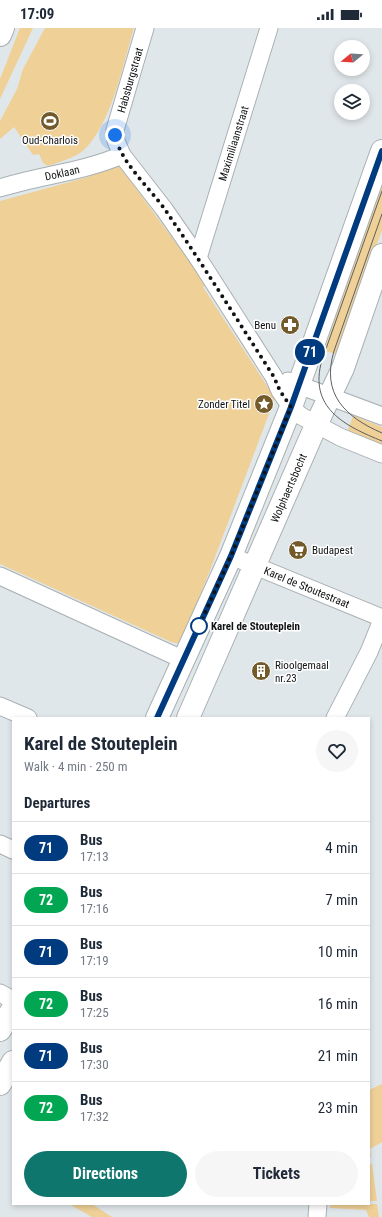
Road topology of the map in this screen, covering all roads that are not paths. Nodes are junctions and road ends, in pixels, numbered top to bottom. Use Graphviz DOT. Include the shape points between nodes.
graph roads {
  1 [pos="2,28"];
  2 [pos="145,28"];
  3 [pos="269,28"];
  4 [pos="0,35"];
  5 [pos="382,151"];
  6 [pos="122,155"];
  7 [pos="0,188"];
  8 [pos="382,254"];
  9 [pos="198,258"];
  10 [pos="274,377"];
  11 [pos="298,384"];
  12 [pos="330,396"];
  13 [pos="291,407"];
  14 [pos="382,416"];
  15 [pos="317,424"];
  16 [pos="382,454"];
  17 [pos="231,556"];
  18 [pos="256,566"];
  19 [pos="0,576"];
  20 [pos="382,619"];
  21 [pos="184,660"];
  22 [pos="0,706"];
  23 [pos="26,717"];
  24 [pos="157,717"];
  25 [pos="188,717"];
  26 [pos="336,717"];
  27 [pos="0,844"];
  28 [pos="12,850"];
  29 [pos="0,993"];
  30 [pos="12,999"];
  31 [pos="12,1010"];
  32 [pos="0,1030"];
  33 [pos="12,1064"];
  34 [pos="0,1084"];
  35 [pos="318,1205"];
  36 [pos="317,1217"];
  1 -- 4 [label="main road"];
  2 -- 6 [label="street, Habsburgstraat" via="115,130 116,141"];
  3 -- 9 [label="street, Maximiliaanstraat"];
  5 -- 11 [label="main road"];
  6 -- 7 [label="street, Doklaan" via="104,163"];
  6 -- 9 [label="street, Habsburgstraat"];
  8 -- 12 [label="main road, Wolphaertsbocht" via="343,368"];
  9 -- 10 [label="street, Habsburgstraat"];
  10 -- 11 [label="street"];
  10 -- 13 [label="street, Habsburgstraat"];
  11 -- 12 [label="street"];
  11 -- 13 [label="main road"];
  12 -- 14 [label="street"];
  12 -- 15 [label="main road, Wolphaertsbocht"];
  13 -- 15 [label="street, Habsburgstraat" via="301,416"];
  13 -- 17 [label="main road"];
  15 -- 16 [label="street, Habsburgstraat" via="340,437"];
  15 -- 18 [label="main road, Wolphaertsbocht"];
  17 -- 18 [label="street, Karel de Stoutestraat"];
  17 -- 21 [label="main road"];
  18 -- 20 [label="street, Karel de Stoutestraat"];
  18 -- 25 [label="main road, Wolphaertsbocht"];
  19 -- 21 [label="street"];
  20 -- 26 [label="street"];
  21 -- 24 [label="main road"];
  22 -- 23 [label="street"];
  27 -- 28 [label="street"];
  29 -- 30 [label="street"];
  31 -- 32 [label="main road"];
  33 -- 34 [label="main road"];
  35 -- 36 [label="street"];
}
